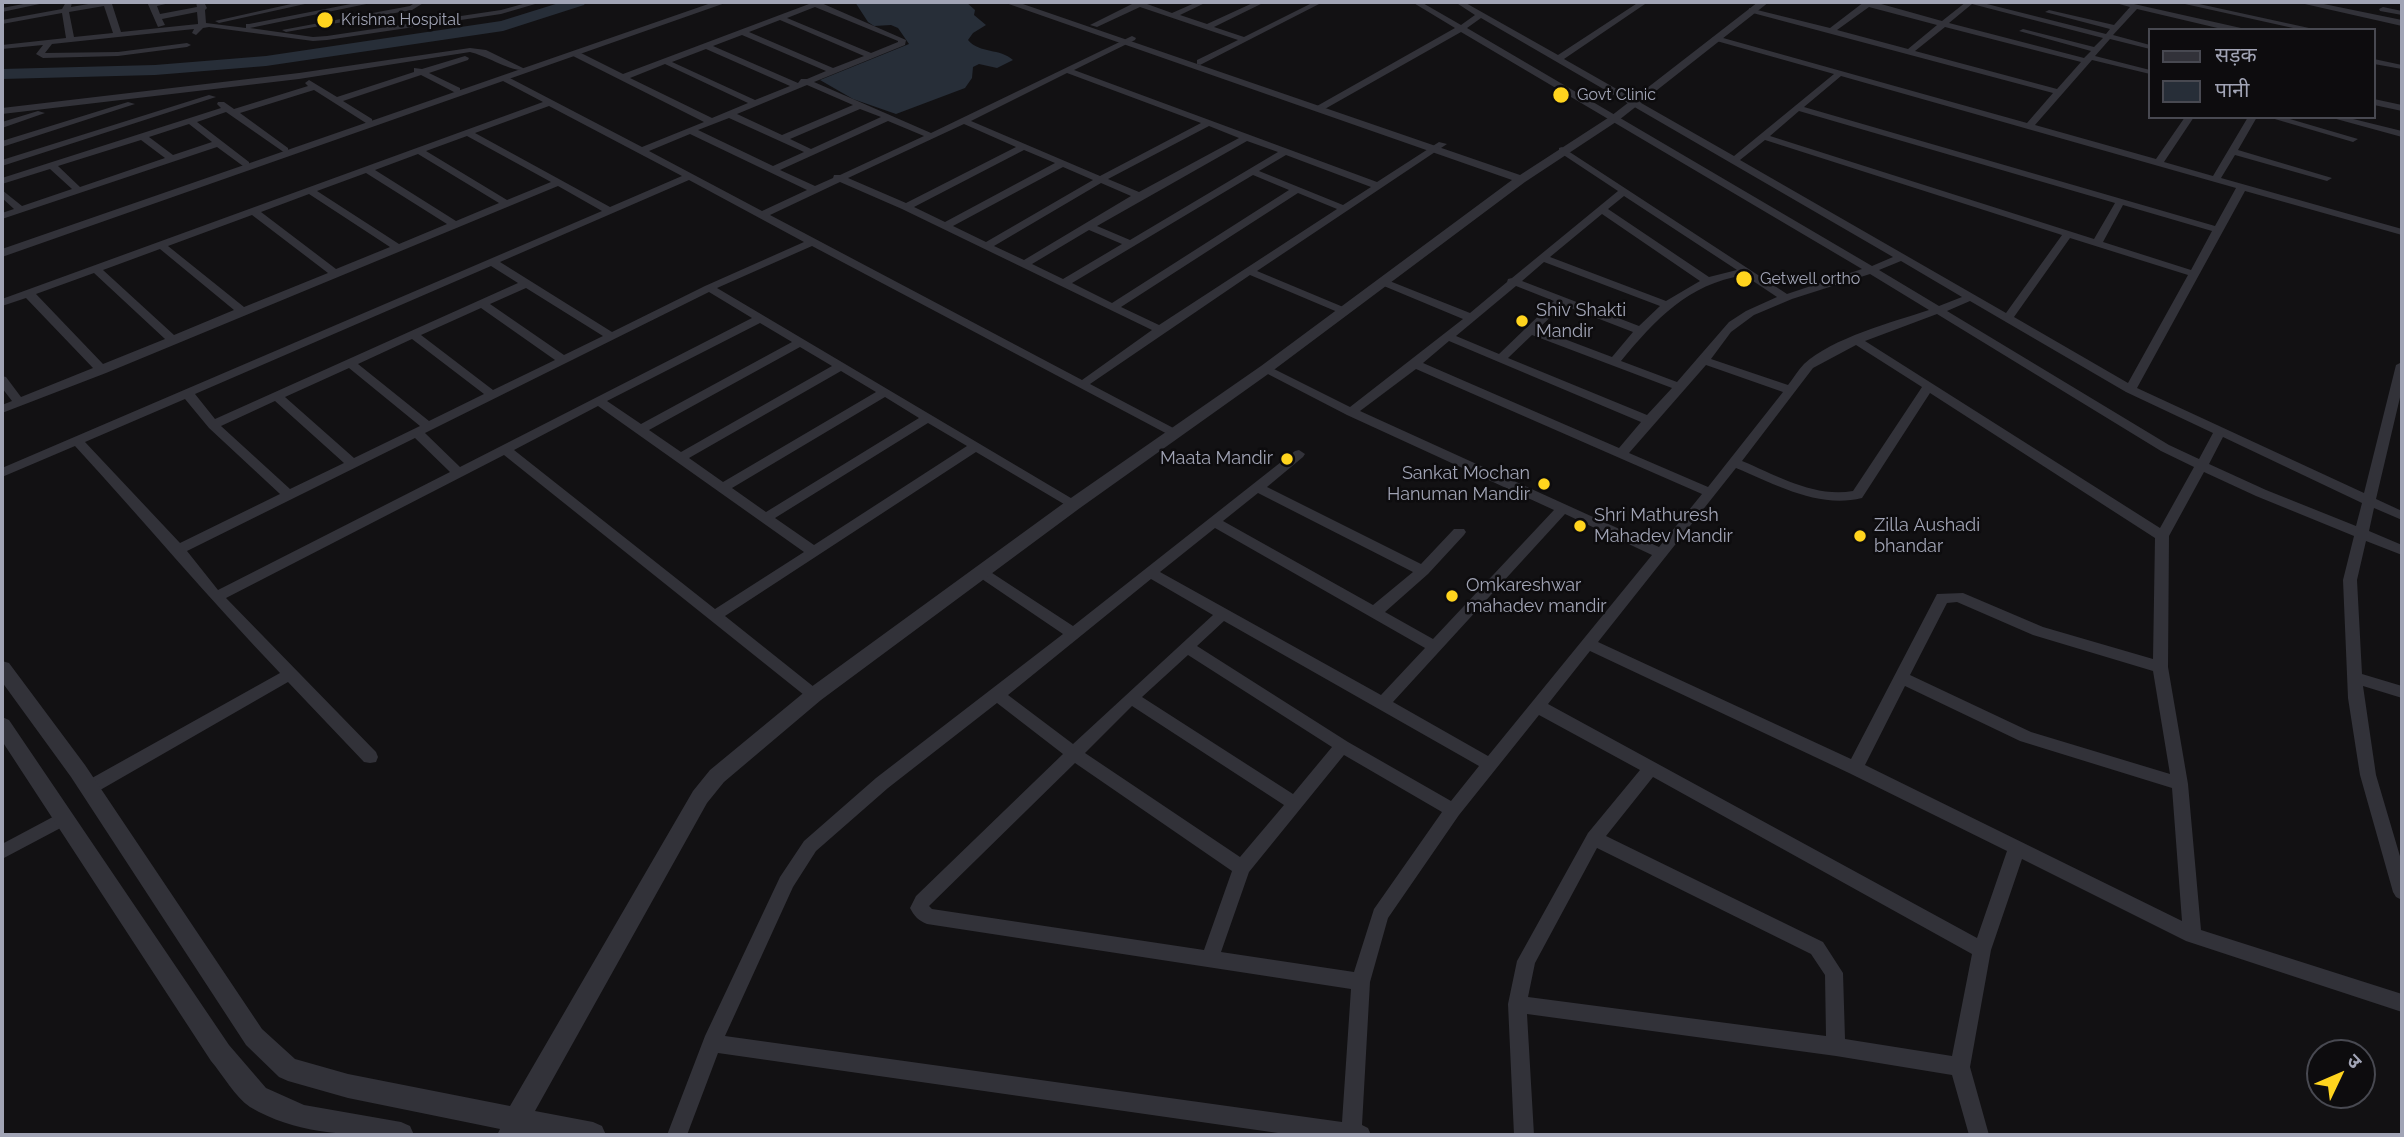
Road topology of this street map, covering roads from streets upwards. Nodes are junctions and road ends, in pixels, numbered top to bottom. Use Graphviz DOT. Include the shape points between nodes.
graph roads {
  1 [pos="45,2"];
  2 [pos="109,2"];
  3 [pos="170,2"];
  4 [pos="245,2"];
  5 [pos="310,2"];
  6 [pos="372,2"];
  7 [pos="421,2"];
  8 [pos="481,2"];
  9 [pos="538,2"];
  10 [pos="708,2"];
  11 [pos="723,2"];
  12 [pos="1007,2"];
  13 [pos="1022,2"];
  14 [pos="1203,2"];
  15 [pos="1261,2"];
  16 [pos="1319,2"];
  17 [pos="1416,2"];
  18 [pos="1459,2"];
  19 [pos="1644,2"];
  20 [pos="1970,2"];
  21 [pos="2007,2"];
  22 [pos="2122,2"];
  23 [pos="2179,2"];
  24 [pos="2301,2"];
  25 [pos="2329,2"];
  26 [pos="151,3"];
  27 [pos="813,3"];
  28 [pos="1142,3"];
  29 [pos="1868,3"];
  30 [pos="290,4"];
  31 [pos="201,5"];
  32 [pos="67,6"];
  33 [pos="1758,6"];
  34 [pos="2135,6"];
  35 [pos="2383,8"];
  36 [pos="2,10"];
  37 [pos="402,10"];
  38 [pos="2044,11"];
  39 [pos="251,13"];
  40 [pos="1481,14"];
  41 [pos="486,15"];
  42 [pos="1173,15"];
  43 [pos="2402,15"];
  44 [pos="158,17"];
  45 [pos="780,18"];
  46 [pos="2035,18"];
  47 [pos="21,19"];
  48 [pos="2,22"];
  49 [pos="1941,23"];
  50 [pos="2402,23"];
  51 [pos="1094,25"];
  52 [pos="205,26"];
  53 [pos="400,27"];
  54 [pos="1207,27"];
  55 [pos="240,28"];
  56 [pos="1462,28"];
  57 [pos="2116,28"];
  58 [pos="2229,28"];
  59 [pos="2305,28"];
  60 [pos="162,30"];
  61 [pos="1831,31"];
  62 [pos="2023,31"];
  63 [pos="742,32"];
  64 [pos="267,33"];
  65 [pos="118,35"];
  66 [pos="2108,37"];
  67 [pos="1716,38"];
  68 [pos="1243,39"];
  69 [pos="1128,40"];
  70 [pos="71,41"];
  71 [pos="2012,42"];
  72 [pos="49,43"];
  73 [pos="23,45"];
  74 [pos="706,46"];
  75 [pos="2,47"];
  76 [pos="2148,47"];
  77 [pos="483,52"];
  78 [pos="1909,52"];
  79 [pos="576,54"];
  80 [pos="870,55"];
  81 [pos="2091,56"];
  82 [pos="1558,59"];
  83 [pos="401,61"];
  84 [pos="664,61"];
  85 [pos="2376,61"];
  86 [pos="1200,62"];
  87 [pos="2402,67"];
  88 [pos="521,69"];
  89 [pos="832,71"];
  90 [pos="1068,71"];
  91 [pos="2148,71"];
  92 [pos="420,72"];
  93 [pos="1840,73"];
  94 [pos="299,76"];
  95 [pos="624,77"];
  96 [pos="364,78"];
  97 [pos="506,79"];
  98 [pos="799,83"];
  99 [pos="315,88"];
  100 [pos="202,89"];
  101 [pos="457,90"];
  102 [pos="2059,92"];
  103 [pos="165,93"];
  104 [pos="212,97"];
  105 [pos="336,100"];
  106 [pos="2376,102"];
  107 [pos="548,103"];
  108 [pos="754,103"];
  109 [pos="1635,103"];
  110 [pos="65,105"];
  111 [pos="859,106"];
  112 [pos="1322,106"];
  113 [pos="1798,108"];
  114 [pos="2402,108"];
  115 [pos="2,111"];
  116 [pos="230,111"];
  117 [pos="729,114"];
  118 [pos="1615,117"];
  119 [pos="887,118"];
  120 [pos="2189,119"];
  121 [pos="2252,119"];
  122 [pos="2279,119"];
  123 [pos="2341,119"];
  124 [pos="190,121"];
  125 [pos="369,121"];
  126 [pos="964,121"];
  127 [pos="712,122"];
  128 [pos="1207,124"];
  129 [pos="2,125"];
  130 [pos="2029,126"];
  131 [pos="692,131"];
  132 [pos="467,132"];
  133 [pos="2402,134"];
  134 [pos="931,136"];
  135 [pos="143,137"];
  136 [pos="1764,137"];
  137 [pos="783,138"];
  138 [pos="1245,138"];
  139 [pos="79,139"];
  140 [pos="2353,139"];
  141 [pos="6,143"];
  142 [pos="219,143"];
  143 [pos="1438,146"];
  144 [pos="1023,147"];
  145 [pos="285,150"];
  146 [pos="418,150"];
  147 [pos="643,150"];
  148 [pos="1562,150"];
  149 [pos="1286,151"];
  150 [pos="2232,151"];
  151 [pos="811,152"];
  152 [pos="92,153"];
  153 [pos="28,155"];
  154 [pos="172,159"];
  155 [pos="1734,161"];
  156 [pos="2,163"];
  157 [pos="1063,163"];
  158 [pos="2158,163"];
  159 [pos="246,164"];
  160 [pos="51,165"];
  161 [pos="367,169"];
  162 [pos="774,169"];
  163 [pos="1254,172"];
  164 [pos="1526,176"];
  165 [pos="688,177"];
  166 [pos="837,177"];
  167 [pos="2327,178"];
  168 [pos="1101,179"];
  169 [pos="2216,179"];
  170 [pos="2,181"];
  171 [pos="560,182"];
  172 [pos="1378,186"];
  173 [pos="2242,187"];
  174 [pos="813,189"];
  175 [pos="78,190"];
  176 [pos="309,190"];
  177 [pos="1296,190"];
  178 [pos="1624,191"];
  179 [pos="2,193"];
  180 [pos="1139,196"];
  181 [pos="2121,201"];
  182 [pos="507,204"];
  183 [pos="906,207"];
  184 [pos="1345,209"];
  185 [pos="1601,209"];
  186 [pos="21,210"];
  187 [pos="252,210"];
  188 [pos="610,211"];
  189 [pos="761,215"];
  190 [pos="2,216"];
  191 [pos="454,224"];
  192 [pos="945,226"];
  193 [pos="1089,226"];
  194 [pos="2219,230"];
  195 [pos="2402,232"];
  196 [pos="2068,234"];
  197 [pos="812,242"];
  198 [pos="2097,243"];
  199 [pos="160,244"];
  200 [pos="1131,244"];
  201 [pos="2,247"];
  202 [pos="985,247"];
  203 [pos="398,248"];
  204 [pos="2,253"];
  205 [pos="1901,257"];
  206 [pos="1542,258"];
  207 [pos="491,261"];
  208 [pos="1023,265"];
  209 [pos="95,268"];
  210 [pos="1746,271"];
  211 [pos="1873,271"];
  212 [pos="1251,272"];
  213 [pos="336,274"];
  214 [pos="2194,274"];
  215 [pos="1511,281"];
  216 [pos="1708,281"];
  217 [pos="1383,282"];
  218 [pos="527,283"];
  219 [pos="1064,283"];
  220 [pos="709,288"];
  221 [pos="28,293"];
  222 [pos="1971,297"];
  223 [pos="1787,299"];
  224 [pos="1560,302"];
  225 [pos="2,303"];
  226 [pos="483,304"];
  227 [pos="1668,305"];
  228 [pos="1111,308"];
  229 [pos="1344,311"];
  230 [pos="242,312"];
  231 [pos="1938,312"];
  232 [pos="1469,317"];
  233 [pos="760,318"];
  234 [pos="2007,319"];
  235 [pos="1160,330"];
  236 [pos="1530,330"];
  237 [pos="1640,331"];
  238 [pos="414,335"];
  239 [pos="611,336"];
  240 [pos="1446,336"];
  241 [pos="173,340"];
  242 [pos="1856,340"];
  243 [pos="801,342"];
  244 [pos="1501,358"];
  245 [pos="563,360"];
  246 [pos="1704,360"];
  247 [pos="1614,362"];
  248 [pos="350,363"];
  249 [pos="1415,364"];
  250 [pos="2402,365"];
  251 [pos="841,366"];
  252 [pos="1266,369"];
  253 [pos="102,370"];
  254 [pos="2,380"];
  255 [pos="1083,384"];
  256 [pos="1929,385"];
  257 [pos="1679,387"];
  258 [pos="2130,389"];
  259 [pos="1789,390"];
  260 [pos="885,392"];
  261 [pos="187,393"];
  262 [pos="275,395"];
  263 [pos="494,395"];
  264 [pos="598,401"];
  265 [pos="19,402"];
  266 [pos="2,409"];
  267 [pos="1351,412"];
  268 [pos="928,418"];
  269 [pos="1647,420"];
  270 [pos="213,425"];
  271 [pos="422,429"];
  272 [pos="640,430"];
  273 [pos="2220,432"];
  274 [pos="1175,434"];
  275 [pos="76,440"];
  276 [pos="976,446"];
  277 [pos="505,449"];
  278 [pos="1300,454"];
  279 [pos="1620,455"];
  280 [pos="680,458"];
  281 [pos="1733,462"];
  282 [pos="352,463"];
  283 [pos="2201,466"];
  284 [pos="2,473"];
  285 [pos="459,473"];
  286 [pos="722,488"];
  287 [pos="1259,488"];
  288 [pos="1710,493"];
  289 [pos="288,495"];
  290 [pos="2370,502"];
  291 [pos="1074,504"];
  292 [pos="1562,509"];
  293 [pos="2402,516"];
  294 [pos="766,518"];
  295 [pos="1214,522"];
  296 [pos="2361,531"];
  297 [pos="1459,532"];
  298 [pos="2162,536"];
  299 [pos="178,550"];
  300 [pos="2402,550"];
  301 [pos="814,552"];
  302 [pos="1661,553"];
  303 [pos="1423,571"];
  304 [pos="981,572"];
  305 [pos="1149,572"];
  306 [pos="216,597"];
  307 [pos="1376,611"];
  308 [pos="1223,614"];
  309 [pos="715,616"];
  310 [pos="1072,633"];
  311 [pos="1589,644"];
  312 [pos="1436,647"];
  313 [pos="1188,648"];
  314 [pos="2160,667"];
  315 [pos="2,668"];
  316 [pos="290,674"];
  317 [pos="1902,678"];
  318 [pos="2354,678"];
  319 [pos="2402,692"];
  320 [pos="814,695"];
  321 [pos="997,695"];
  322 [pos="1131,698"];
  323 [pos="1382,704"];
  324 [pos="1539,707"];
  325 [pos="2,725"];
  326 [pos="1342,746"];
  327 [pos="1075,754"];
  328 [pos="370,757"];
  329 [pos="1489,764"];
  330 [pos="1855,768"];
  331 [pos="1650,769"];
  332 [pos="2180,784"];
  333 [pos="89,788"];
  334 [pos="1294,803"];
  335 [pos="1453,810"];
  336 [pos="64,818"];
  337 [pos="1594,838"];
  338 [pos="2016,850"];
  339 [pos="2,852"];
  340 [pos="1242,868"];
  341 [pos="2402,892"];
  342 [pos="2192,935"];
  343 [pos="1982,950"];
  344 [pos="1210,958"];
  345 [pos="1361,982"];
  346 [pos="2402,1003"];
  347 [pos="1517,1004"];
  348 [pos="712,1043"];
  349 [pos="1836,1047"];
  350 [pos="1960,1067"];
  351 [pos="513,1127"];
  352 [pos="401,1135"];
  353 [pos="593,1135"];
  354 [pos="677,1135"];
  355 [pos="1355,1135"];
  356 [pos="1524,1135"];
  357 [pos="1979,1135"];
  1 -- 36 [label="street"];
  2 -- 32 [label="street"];
  2 -- 65 [label="street"];
  3 -- 26 [label="street"];
  4 -- 39 [label="street"];
  5 -- 30 [label="street"];
  6 -- 55 [label="street"];
  7 -- 37 [label="street"];
  8 -- 41 [label="street"];
  9 -- 41 [label="street"];
  10 -- 88 [label="street"];
  11 -- 79 [label="street"];
  12 -- 69 [label="street"];
  13 -- 51 [label="street"];
  14 -- 42 [label="street"];
  15 -- 54 [label="street"];
  16 -- 68 [label="street"];
  17 -- 56 [label="street"];
  18 -- 40 [label="street"];
  19 -- 82 [label="street"];
  20 -- 46 [label="street"];
  20 -- 49 [label="street"];
  21 -- 38 [label="street"];
  22 -- 34 [label="street"];
  23 -- 59 [label="street"];
  24 -- 50 [label="street"];
  25 -- 35 [label="street"];
  26 -- 44 [label="street"];
  27 -- 45 [label="street"];
  27 -- 80 [label="street" via="903,41"];
  28 -- 42 [label="street"];
  28 -- 51 [label="street"];
  29 -- 49 [label="street"];
  29 -- 61 [label="street"];
  30 -- 39 [label="street"];
  31 -- 44 [label="street"];
  31 -- 52 [label="street"];
  32 -- 47 [label="street"];
  32 -- 70 [label="street"];
  33 -- 61 [label="street"];
  33 -- 67 [label="street"];
  34 -- 57 [label="street"];
  34 -- 58 [label="street"];
  35 -- 43 [label="street"];
  37 -- 53 [label="street"];
  37 -- 64 [label="street"];
  38 -- 46 [label="street"];
  38 -- 57 [label="street"];
  39 -- 52 [label="street"];
  40 -- 56 [label="street"];
  40 -- 82 [label="street"];
  41 -- 53 [label="street"];
  42 -- 54 [label="street"];
  44 -- 60 [label="street"];
  45 -- 63 [label="street"];
  45 -- 80 [label="street"];
  46 -- 62 [label="street"];
  46 -- 66 [label="street"];
  47 -- 48 [label="street"];
  47 -- 73 [label="street"];
  49 -- 71 [label="street"];
  49 -- 78 [label="street"];
  51 -- 69 [label="street"];
  52 -- 55 [label="street"];
  52 -- 60 [label="street"];
  52 -- 72 [label="street" via="185,49 43,56 40,54"];
  53 -- 64 [label="street" via="313,39"];
  54 -- 68 [label="street"];
  55 -- 64 [label="street"];
  56 -- 112 [label="street"];
  56 -- 118 [label="street"];
  57 -- 66 [label="street"];
  60 -- 65 [label="street"];
  61 -- 78 [label="street"];
  62 -- 71 [label="street"];
  62 -- 81 [label="street"];
  63 -- 74 [label="street"];
  63 -- 89 [label="street"];
  65 -- 70 [label="street"];
  66 -- 76 [label="street"];
  66 -- 81 [label="street"];
  67 -- 93 [label="street"];
  67 -- 109 [label="street"];
  68 -- 86 [label="street"];
  69 -- 86 [label="street"];
  69 -- 90 [label="street"];
  69 -- 112 [label="street"];
  70 -- 72 [label="street"];
  71 -- 81 [label="street"];
  72 -- 73 [label="street"];
  73 -- 75 [label="street"];
  74 -- 84 [label="street"];
  74 -- 98 [label="street"];
  77 -- 83 [label="street"];
  77 -- 88 [label="street"];
  77 -- 92 [label="street"];
  78 -- 102 [label="street"];
  79 -- 95 [label="street"];
  79 -- 97 [label="street"];
  80 -- 89 [label="street"];
  81 -- 91 [label="street"];
  81 -- 102 [label="street"];
  82 -- 109 [label="street"];
  83 -- 92 [label="street"];
  83 -- 96 [label="street"];
  84 -- 95 [label="street"];
  84 -- 108 [label="street"];
  85 -- 87 [label="street"];
  86 -- 112 [label="street"];
  88 -- 101 [label="street"];
  89 -- 98 [label="street"];
  90 -- 126 [label="street"];
  90 -- 128 [label="street"];
  92 -- 96 [label="street"];
  92 -- 101 [label="street"];
  93 -- 113 [label="street"];
  93 -- 130 [label="street"];
  94 -- 96 [label="street"];
  94 -- 99 [label="street"];
  94 -- 100 [label="street"];
  95 -- 127 [label="street"];
  96 -- 105 [label="street"];
  97 -- 107 [label="street"];
  97 -- 204 [label="street"];
  98 -- 108 [label="street"];
  98 -- 111 [label="street"];
  99 -- 105 [label="street"];
  99 -- 116 [label="street"];
  100 -- 103 [label="street"];
  100 -- 104 [label="street"];
  101 -- 125 [label="street"];
  102 -- 130 [label="street"];
  103 -- 110 [label="street"];
  103 -- 141 [label="street"];
  104 -- 116 [label="street"];
  104 -- 139 [label="street"];
  105 -- 125 [label="street"];
  106 -- 114 [label="street"];
  107 -- 132 [label="street"];
  107 -- 147 [label="street"];
  108 -- 117 [label="street"];
  109 -- 118 [label="street"];
  109 -- 155 [label="street"];
  110 -- 115 [label="street"];
  110 -- 129 [label="street"];
  111 -- 119 [label="street"];
  111 -- 137 [label="street"];
  112 -- 143 [label="street"];
  113 -- 136 [label="street"];
  113 -- 181 [label="street"];
  116 -- 124 [label="street"];
  116 -- 145 [label="street"];
  117 -- 127 [label="street"];
  117 -- 137 [label="street"];
  118 -- 148 [label="street"];
  118 -- 211 [label="street"];
  119 -- 134 [label="street"];
  119 -- 151 [label="street"];
  120 -- 158 [label="street"];
  121 -- 150 [label="street"];
  122 -- 140 [label="street"];
  123 -- 133 [label="street"];
  124 -- 135 [label="street"];
  124 -- 142 [label="street"];
  125 -- 145 [label="street"];
  126 -- 134 [label="street"];
  126 -- 144 [label="street"];
  127 -- 131 [label="street"];
  128 -- 138 [label="street"];
  128 -- 168 [label="street"];
  130 -- 158 [label="street"];
  131 -- 147 [label="street"];
  131 -- 162 [label="street"];
  132 -- 146 [label="street"];
  132 -- 171 [label="street"];
  134 -- 166 [label="street"];
  135 -- 152 [label="street"];
  135 -- 154 [label="street"];
  136 -- 155 [label="street"];
  136 -- 196 [label="street"];
  137 -- 151 [label="street"];
  138 -- 149 [label="street"];
  138 -- 180 [label="street"];
  139 -- 152 [label="street"];
  139 -- 153 [label="street"];
  141 -- 153 [label="street"];
  142 -- 154 [label="street"];
  142 -- 159 [label="street"];
  143 -- 164 [label="street"];
  143 -- 172 [label="street"];
  144 -- 157 [label="street"];
  144 -- 183 [label="street"];
  145 -- 159 [label="street"];
  146 -- 161 [label="street"];
  146 -- 182 [label="street"];
  147 -- 165 [label="street"];
  148 -- 164 [label="street"];
  148 -- 178 [label="street"];
  149 -- 163 [label="street"];
  149 -- 172 [label="street"];
  150 -- 167 [label="street"];
  150 -- 169 [label="street"];
  151 -- 162 [label="street"];
  152 -- 160 [label="street"];
  153 -- 156 [label="street"];
  154 -- 175 [label="street"];
  155 -- 205 [label="street"];
  157 -- 168 [label="street"];
  157 -- 192 [label="street"];
  158 -- 169 [label="street"];
  159 -- 201 [label="street"];
  160 -- 170 [label="street"];
  160 -- 175 [label="street"];
  161 -- 176 [label="street"];
  161 -- 191 [label="street"];
  162 -- 174 [label="street"];
  163 -- 177 [label="street"];
  163 -- 200 [label="street"];
  164 -- 217 [label="street"];
  165 -- 188 [label="street"];
  165 -- 189 [label="street"];
  166 -- 174 [label="street"];
  166 -- 183 [label="street"];
  168 -- 180 [label="street"];
  168 -- 202 [label="street"];
  169 -- 173 [label="street"];
  171 -- 182 [label="street"];
  171 -- 188 [label="street"];
  172 -- 184 [label="street"];
  173 -- 194 [label="street"];
  173 -- 195 [label="street"];
  174 -- 189 [label="street"];
  175 -- 186 [label="street"];
  176 -- 187 [label="street"];
  176 -- 203 [label="street"];
  177 -- 184 [label="street"];
  177 -- 228 [label="street"];
  178 -- 185 [label="street"];
  178 -- 210 [label="street"];
  179 -- 186 [label="street"];
  180 -- 193 [label="street"];
  181 -- 194 [label="street"];
  181 -- 198 [label="street"];
  182 -- 191 [label="street"];
  183 -- 192 [label="street"];
  184 -- 212 [label="street"];
  185 -- 206 [label="street"];
  185 -- 216 [label="street"];
  186 -- 190 [label="street"];
  187 -- 199 [label="street"];
  187 -- 213 [label="street"];
  188 -- 207 [label="street"];
  189 -- 197 [label="street"];
  191 -- 203 [label="street"];
  192 -- 202 [label="street"];
  193 -- 200 [label="street"];
  193 -- 208 [label="street"];
  194 -- 214 [label="street"];
  196 -- 198 [label="street"];
  196 -- 234 [label="street"];
  197 -- 220 [label="street"];
  197 -- 255 [label="street"];
  198 -- 214 [label="street"];
  199 -- 209 [label="street"];
  199 -- 230 [label="street"];
  200 -- 219 [label="street"];
  202 -- 208 [label="street"];
  203 -- 213 [label="street"];
  205 -- 211 [label="street"];
  205 -- 222 [label="street"];
  206 -- 215 [label="street"];
  206 -- 227 [label="street"];
  207 -- 218 [label="street"];
  207 -- 261 [label="street"];
  208 -- 219 [label="street"];
  209 -- 221 [label="street"];
  209 -- 241 [label="street"];
  210 -- 216 [label="street"];
  210 -- 223 [label="street"];
  211 -- 223 [label="street"];
  211 -- 231 [label="street"];
  212 -- 229 [label="street"];
  212 -- 235 [label="street"];
  213 -- 230 [label="street"];
  214 -- 258 [label="street"];
  215 -- 224 [label="street"];
  215 -- 232 [label="street"];
  216 -- 227 [label="street"];
  217 -- 229 [label="street"];
  217 -- 232 [label="street"];
  218 -- 226 [label="street"];
  218 -- 239 [label="street"];
  219 -- 228 [label="street"];
  220 -- 233 [label="street"];
  220 -- 239 [label="street"];
  221 -- 225 [label="street"];
  221 -- 253 [label="street"];
  222 -- 231 [label="street"];
  222 -- 234 [label="street"];
  223 -- 246 [label="street" via="1750,313 1722,332"];
  224 -- 236 [label="street"];
  224 -- 237 [label="street"];
  226 -- 238 [label="street"];
  226 -- 245 [label="street"];
  227 -- 237 [label="street"];
  228 -- 235 [label="street"];
  229 -- 252 [label="street"];
  230 -- 241 [label="street"];
  231 -- 242 [label="street"];
  231 -- 283 [label="street"];
  232 -- 240 [label="street"];
  233 -- 243 [label="street"];
  233 -- 264 [label="street"];
  234 -- 258 [label="street"];
  235 -- 255 [label="street"];
  236 -- 244 [label="street"];
  236 -- 247 [label="street"];
  237 -- 247 [label="street"];
  238 -- 248 [label="street"];
  238 -- 263 [label="street"];
  239 -- 245 [label="street"];
  240 -- 244 [label="street"];
  240 -- 249 [label="street"];
  241 -- 253 [label="street"];
  242 -- 256 [label="street"];
  242 -- 259 [label="street" via="1809,366"];
  243 -- 251 [label="street"];
  243 -- 272 [label="street"];
  244 -- 269 [label="street"];
  245 -- 263 [label="street"];
  246 -- 257 [label="street"];
  246 -- 259 [label="street"];
  247 -- 257 [label="street"];
  248 -- 262 [label="street"];
  248 -- 271 [label="street"];
  249 -- 267 [label="street"];
  249 -- 279 [label="street"];
  250 -- 290 [label="street"];
  251 -- 260 [label="street"];
  251 -- 280 [label="street"];
  252 -- 267 [label="street"];
  252 -- 274 [label="street"];
  253 -- 265 [label="street"];
  254 -- 265 [label="street"];
  255 -- 274 [label="street"];
  256 -- 281 [label="street" via="1857,495 1826,497"];
  256 -- 298 [label="street"];
  257 -- 269 [label="street"];
  258 -- 273 [label="street"];
  259 -- 281 [label="street"];
  260 -- 268 [label="street"];
  260 -- 286 [label="street"];
  261 -- 270 [label="street"];
  261 -- 275 [label="street"];
  262 -- 270 [label="street"];
  262 -- 282 [label="street"];
  263 -- 271 [label="street"];
  264 -- 272 [label="street"];
  264 -- 277 [label="street"];
  265 -- 266 [label="street"];
  267 -- 292 [label="street"];
  268 -- 276 [label="street"];
  268 -- 294 [label="street"];
  269 -- 279 [label="street"];
  270 -- 289 [label="street"];
  271 -- 282 [label="street"];
  271 -- 285 [label="street"];
  272 -- 280 [label="street"];
  273 -- 283 [label="street"];
  273 -- 290 [label="street"];
  274 -- 291 [label="street"];
  275 -- 284 [label="street"];
  275 -- 299 [label="street"];
  276 -- 291 [label="street"];
  276 -- 301 [label="street"];
  277 -- 285 [label="street"];
  277 -- 309 [label="street"];
  278 -- 287 [label="street"];
  279 -- 288 [label="street"];
  280 -- 286 [label="street"];
  281 -- 288 [label="street"];
  282 -- 289 [label="street"];
  283 -- 296 [label="street"];
  283 -- 298 [label="street"];
  285 -- 306 [label="street"];
  286 -- 294 [label="street"];
  287 -- 295 [label="street"];
  287 -- 303 [label="street"];
  288 -- 302 [label="street"];
  289 -- 299 [label="street"];
  290 -- 293 [label="street"];
  290 -- 296 [label="street"];
  291 -- 304 [label="street"];
  292 -- 302 [label="street"];
  292 -- 312 [label="street"];
  294 -- 301 [label="street"];
  295 -- 305 [label="street"];
  295 -- 307 [label="street"];
  296 -- 300 [label="street"];
  296 -- 318 [label="street" via="2350,580"];
  297 -- 303 [label="street"];
  298 -- 314 [label="street"];
  299 -- 306 [label="street"];
  301 -- 309 [label="street"];
  302 -- 311 [label="street"];
  303 -- 307 [label="street"];
  304 -- 310 [label="street"];
  304 -- 320 [label="street"];
  305 -- 308 [label="street"];
  305 -- 310 [label="street"];
  306 -- 316 [label="street"];
  307 -- 312 [label="street"];
  308 -- 313 [label="street"];
  308 -- 323 [label="street"];
  309 -- 320 [label="street"];
  310 -- 321 [label="street"];
  311 -- 324 [label="street"];
  311 -- 330 [label="street"];
  312 -- 323 [label="street"];
  313 -- 322 [label="street"];
  313 -- 326 [label="street"];
  314 -- 317 [label="street" via="2038,631 1949,597 1942,598"];
  314 -- 332 [label="street"];
  315 -- 333 [label="street"];
  316 -- 328 [label="street"];
  316 -- 333 [label="street"];
  317 -- 330 [label="street"];
  317 -- 332 [label="street" via="2026,737"];
  318 -- 319 [label="street"];
  318 -- 341 [label="street" via="2368,775"];
  320 -- 351 [label="street" via="717,776 700,797"];
  321 -- 327 [label="street"];
  321 -- 348 [label="street" via="810,846 786,883"];
  322 -- 327 [label="street"];
  322 -- 334 [label="street"];
  323 -- 329 [label="street"];
  324 -- 329 [label="street"];
  324 -- 331 [label="street"];
  325 -- 336 [label="street"];
  326 -- 334 [label="street"];
  326 -- 335 [label="street"];
  327 -- 340 [label="street"];
  327 -- 344 [label="street" via="919,908 927,916"];
  329 -- 335 [label="street"];
  330 -- 338 [label="street"];
  331 -- 337 [label="street"];
  331 -- 343 [label="street"];
  332 -- 342 [label="street"];
  333 -- 351 [label="street" via="254,1037 288,1069"];
  334 -- 340 [label="street"];
  335 -- 345 [label="street" via="1380,915"];
  336 -- 339 [label="street"];
  336 -- 352 [label="street" via="220,1053 257,1097 303,1117"];
  337 -- 347 [label="street" via="1526,961"];
  337 -- 349 [label="street" via="1817,948 1834,973"];
  338 -- 342 [label="street"];
  338 -- 343 [label="street"];
  340 -- 344 [label="street"];
  342 -- 346 [label="street"];
  343 -- 350 [label="street"];
  344 -- 345 [label="street"];
  345 -- 355 [label="street"];
  347 -- 349 [label="street"];
  347 -- 356 [label="street"];
  348 -- 354 [label="street"];
  348 -- 355 [label="street"];
  349 -- 350 [label="street"];
  350 -- 357 [label="street"];
  351 -- 353 [label="street"];
}
